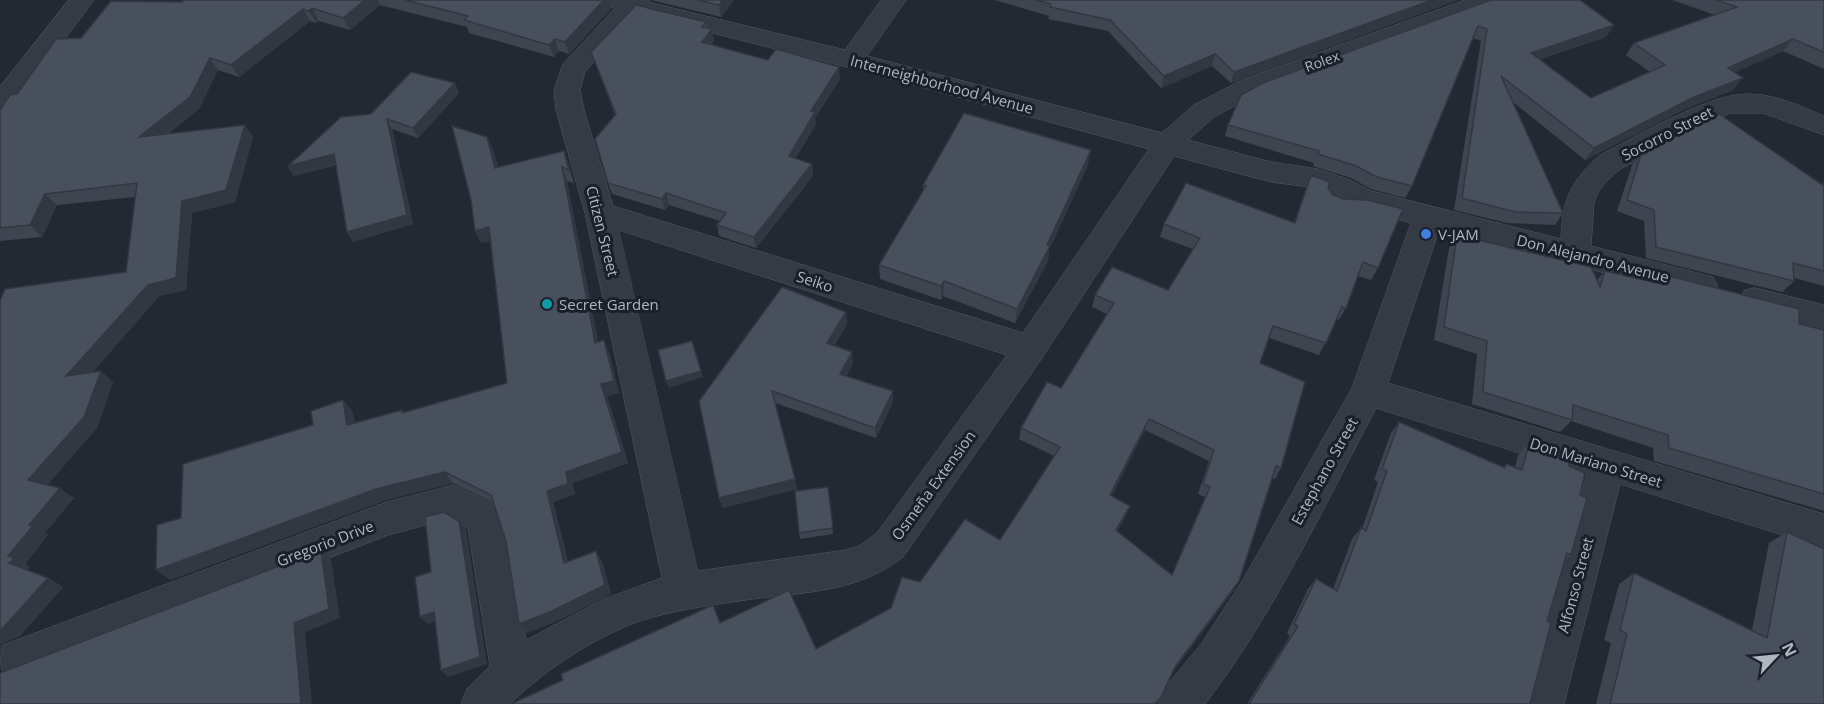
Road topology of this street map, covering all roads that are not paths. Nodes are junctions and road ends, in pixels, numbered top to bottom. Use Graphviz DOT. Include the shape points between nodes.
graph roads {
  1 [pos="82,0"];
  2 [pos="894,0"];
  3 [pos="1488,0"];
  4 [pos="627,2"];
  5 [pos="851,60"];
  6 [pos="0,106"];
  7 [pos="1824,126"];
  8 [pos="1168,143"];
  9 [pos="1361,199"];
  10 [pos="600,213"];
  11 [pos="1428,217"];
  12 [pos="1576,254"];
  13 [pos="1824,318"];
  14 [pos="1030,349"];
  15 [pos="1368,391"];
  16 [pos="1607,465"];
  17 [pos="1824,531"];
  18 [pos="684,592"];
  19 [pos="17,658"];
  20 [pos="512,674"];
  21 [pos="482,704"];
  22 [pos="1179,704"];
  23 [pos="1543,704"];
  1 -- 6 [label="street"];
  2 -- 5 [label="street"];
  3 -- 8 [label="street, Rolex" via="1249,87 1204,111"];
  4 -- 5 [label="street, Interneighborhood Avenue"];
  4 -- 10 [label="street, Citizen Street" via="572,69 567,90"];
  5 -- 8 [label="street, Interneighborhood Avenue"];
  7 -- 12 [label="street, Socorro Street" via="1761,102 1741,101 1724,105 1610,162 1583,190 1578,207"];
  8 -- 9 [label="street, Interneighborhood Avenue" via="1271,172 1291,185 1313,192"];
  8 -- 14 [label="street, Osmeña Extension"];
  9 -- 11 [label="street, Don Alejandro Avenue"];
  10 -- 14 [label="street, Seiko"];
  10 -- 18 [label="street, Citizen Street"];
  11 -- 12 [label="street, Don Alejandro Avenue"];
  11 -- 15 [label="street, Estephano Street"];
  12 -- 13 [label="street, Don Alejandro Avenue"];
  14 -- 18 [label="street, Osmeña Extension" via="906,526 876,555 846,568"];
  15 -- 16 [label="street, Don Mariano Street"];
  15 -- 22 [label="street, Estephano Street" via="1258,591 1216,657"];
  16 -- 17 [label="street, Don Mariano Street"];
  16 -- 23 [label="street, Alfonso Street"];
  18 -- 20 [label="street, Osmeña Extension" via="614,614"];
  19 -- 20 [label="street, Gregorio Drive" via="387,519 454,501 484,518"];
  20 -- 21 [label="street, Osmeña Extension"];
}
